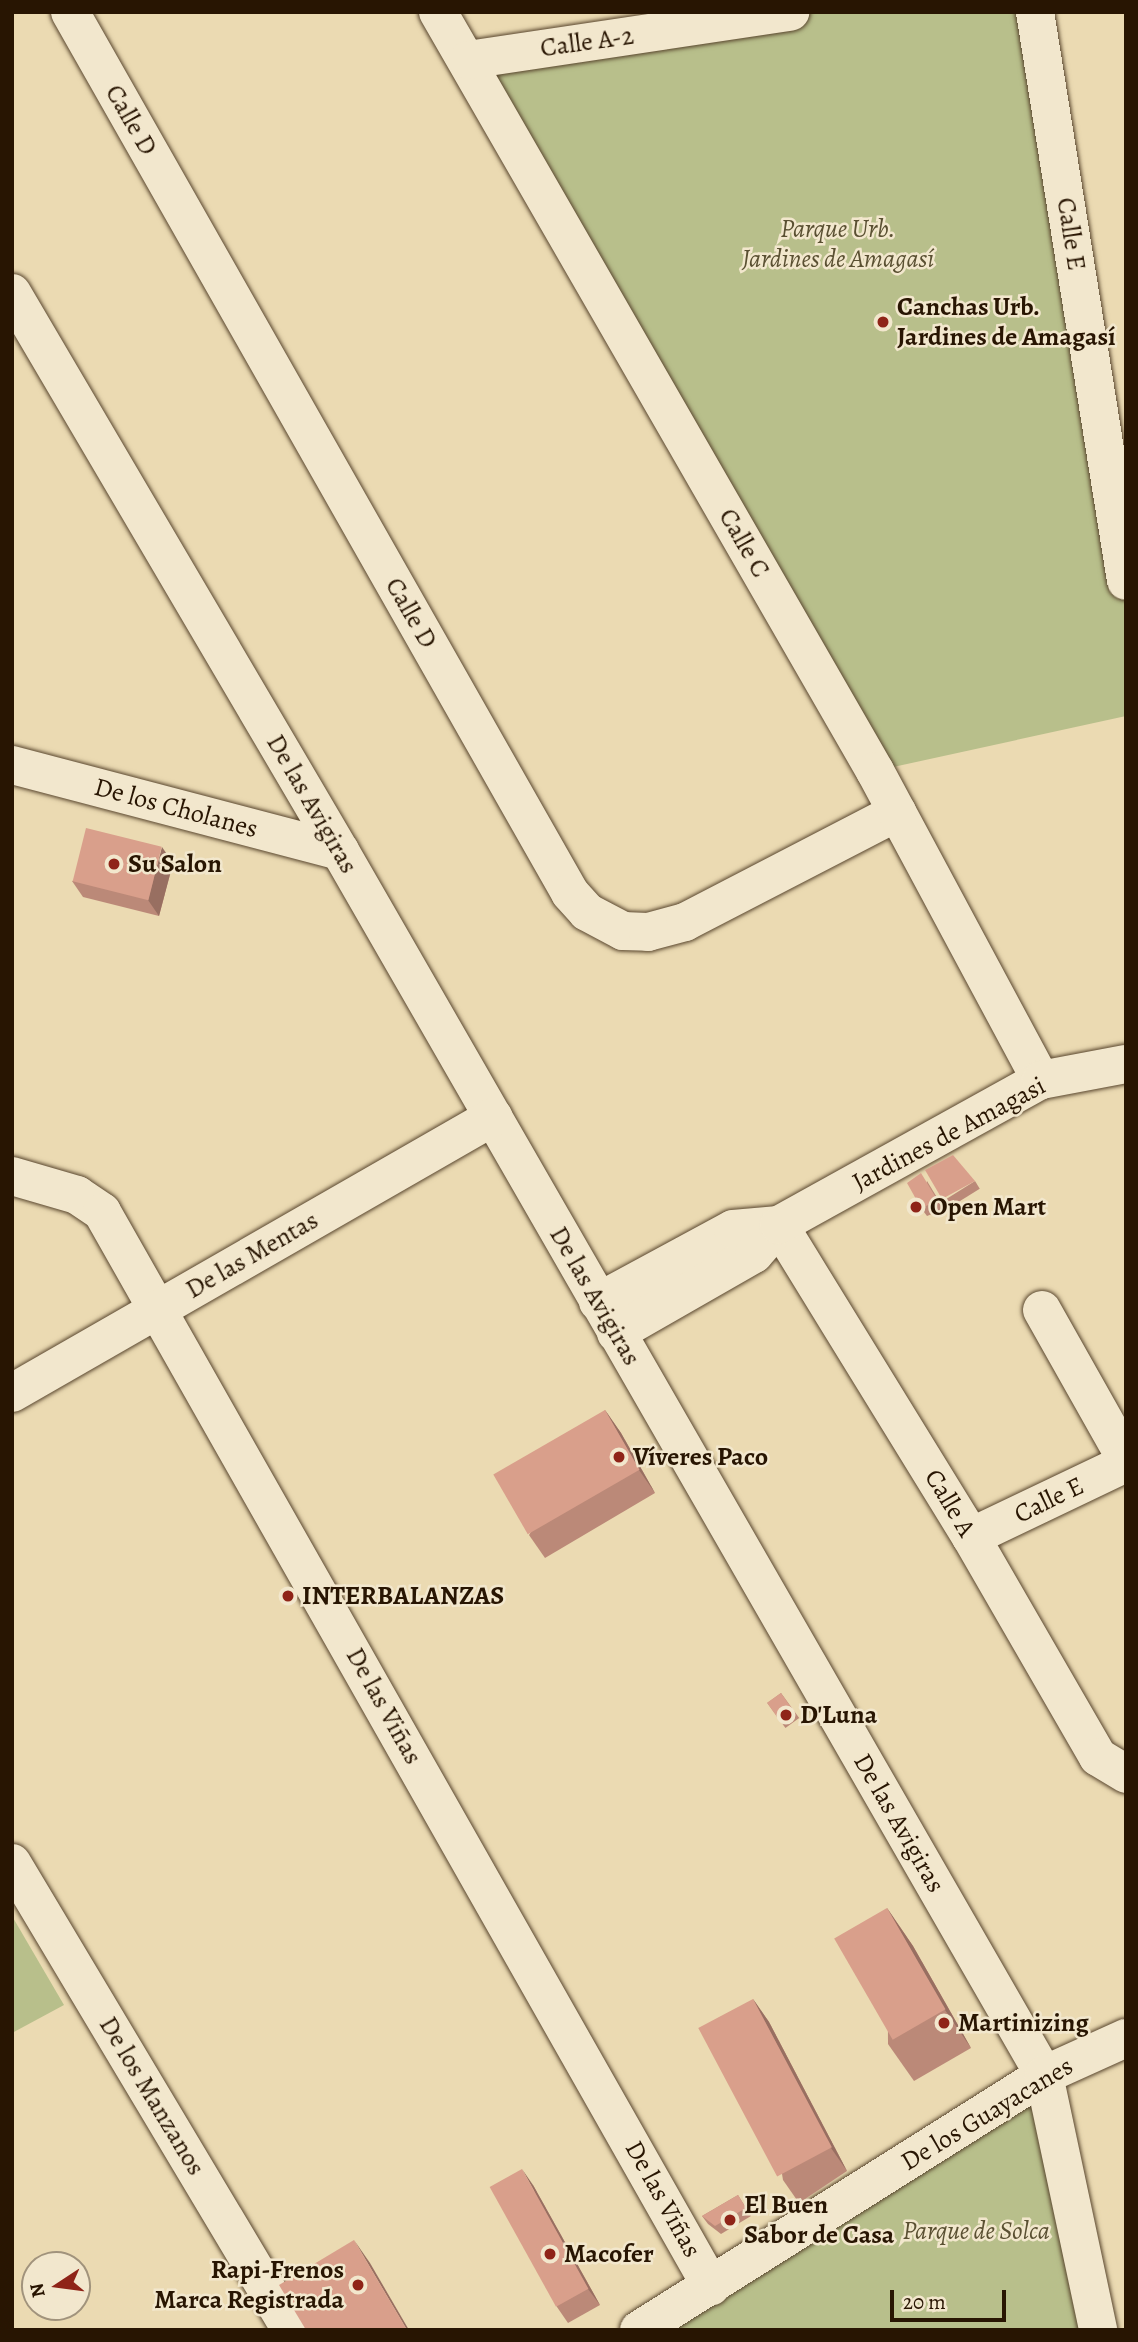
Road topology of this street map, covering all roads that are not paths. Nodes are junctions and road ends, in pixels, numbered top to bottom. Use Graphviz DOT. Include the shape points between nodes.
graph roads {
  1 [pos="70,12"];
  2 [pos="438,12"];
  3 [pos="790,12"];
  4 [pos="1035,12"];
  5 [pos="468,60"];
  6 [pos="12,293"];
  7 [pos="1126,581"];
  8 [pos="12,765"];
  9 [pos="897,812"];
  10 [pos="340,851"];
  11 [pos="1126,1063"];
  12 [pos="1041,1080"];
  13 [pos="493,1117"];
  14 [pos="12,1176"];
  15 [pos="779,1225"];
  16 [pos="159,1308"];
  17 [pos="1042,1310"];
  18 [pos="607,1318"];
  19 [pos="12,1393"];
  20 [pos="1126,1461"];
  21 [pos="971,1537"];
  22 [pos="1126,1774"];
  23 [pos="12,1863"];
  24 [pos="1126,2038"];
  25 [pos="1044,2075"];
  26 [pos="711,2286"];
  27 [pos="291,2330"];
  28 [pos="639,2330"];
  29 [pos="1098,2330"];
  1 -- 9 [label="street, Calle D" via="563,881 587,912 623,931 648,932 685,922"];
  2 -- 5 [label="street, Calle C"];
  3 -- 5 [label="street, Calle A-2"];
  4 -- 7 [label="street, Calle E"];
  5 -- 9 [label="street, Calle C"];
  6 -- 10 [label="street, De las Avigiras"];
  8 -- 10 [label="street, De los Cholanes"];
  9 -- 12 [label="street, Calle C"];
  10 -- 13 [label="street, De las Avigiras"];
  11 -- 12 [label="street, Jardines de Amagasi"];
  12 -- 15 [label="street, Jardines de Amagasi"];
  13 -- 16 [label="street, De las Mentas"];
  13 -- 18 [label="street, De las Avigiras"];
  14 -- 16 [label="street, De las Viñas" via="78,1195 102,1212"];
  15 -- 18 [label="street, Jardines de Amagasi" via="733,1228"];
  15 -- 21 [label="street, Calle A"];
  16 -- 19 [label="street, De las Mentas"];
  16 -- 26 [label="street, De las Viñas"];
  17 -- 20 [label="street"];
  18 -- 25 [label="street, De las Avigiras"];
  20 -- 21 [label="street, Calle E"];
  21 -- 22 [label="street, Calle A" via="1098,1756"];
  23 -- 27 [label="street, De los Manzanos"];
  24 -- 25 [label="street, De los Guayacanes"];
  25 -- 26 [label="street, De los Guayacanes"];
  25 -- 29 [label="street, De las Avigiras"];
  26 -- 28 [label="street, De los Guayacanes"];
}
